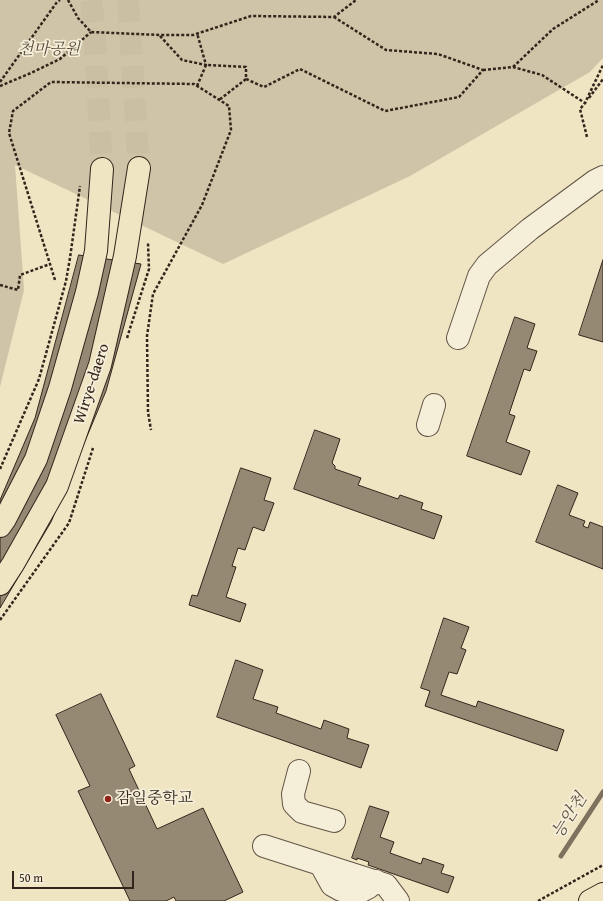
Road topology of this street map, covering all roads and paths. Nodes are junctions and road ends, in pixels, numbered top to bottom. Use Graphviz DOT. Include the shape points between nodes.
graph roads {
  1 [pos="60,0"];
  2 [pos="68,0"];
  3 [pos="356,0"];
  4 [pos="599,0"];
  5 [pos="334,17"];
  6 [pos="91,32"];
  7 [pos="197,34"];
  8 [pos="160,35"];
  9 [pos="603,65"];
  10 [pos="206,66"];
  11 [pos="513,67"];
  12 [pos="483,70"];
  13 [pos="246,79"];
  14 [pos="603,79"];
  15 [pos="0,82"];
  16 [pos="0,86"];
  17 [pos="197,86"];
  18 [pos="219,100"];
  19 [pos="585,103"];
  20 [pos="587,136"];
  21 [pos="139,168"];
  22 [pos="102,169"];
  23 [pos="603,177"];
  24 [pos="81,182"];
  25 [pos="50,264"];
  26 [pos="0,285"];
  27 [pos="458,338"];
  28 [pos="434,405"];
  29 [pos="428,425"];
  30 [pos="0,469"];
  31 [pos="0,526"];
  32 [pos="0,584"];
  33 [pos="299,771"];
  34 [pos="334,821"];
  35 [pos="264,846"];
  36 [pos="603,865"];
  37 [pos="603,894"];
  38 [pos="398,901"];
  39 [pos="538,901"];
  40 [pos="590,901"];
  1 -- 15 [label="path"];
  2 -- 6 [label="path" via="78,18"];
  3 -- 5 [label="path"];
  4 -- 11 [label="path" via="553,29"];
  5 -- 7 [label="path" via="251,16"];
  5 -- 12 [label="path" via="386,50 438,54"];
  6 -- 8 [label="path"];
  6 -- 16 [label="path" via="60,59"];
  7 -- 8 [label="path"];
  7 -- 10 [label="path"];
  8 -- 10 [label="path" via="182,60"];
  9 -- 19 [label="path"];
  10 -- 13 [label="path" via="246,67"];
  10 -- 17 [label="path"];
  11 -- 12 [label="path"];
  11 -- 19 [label="path" via="542,75"];
  12 -- 13 [label="path" via="459,97 385,111 300,69 264,86"];
  13 -- 18 [label="path"];
  14 -- 19 [label="path"];
  19 -- 20 [label="path" via="580,109"];
  21 -- 32 [label="main road, Wirye-daero" via="125,256 100,365 57,486"];
  22 -- 31 [label="main road, Wirye-daero" via="96,251 60,388 36,460"];
  23 -- 27 [label="lane" via="530,229 487,265 479,276"];
  24 -- 30 [label="path" via="66,281 54,326 39,379"];
  25 -- 26 [label="path" via="20,275 18,290"];
  28 -- 29 [label="lane"];
  33 -- 34 [label="lane" via="293,794 294,804 302,812"];
  35 -- 38 [label="lane" via="386,885"];
  36 -- 39 [label="path"];
  37 -- 40 [label="main road"];
}
